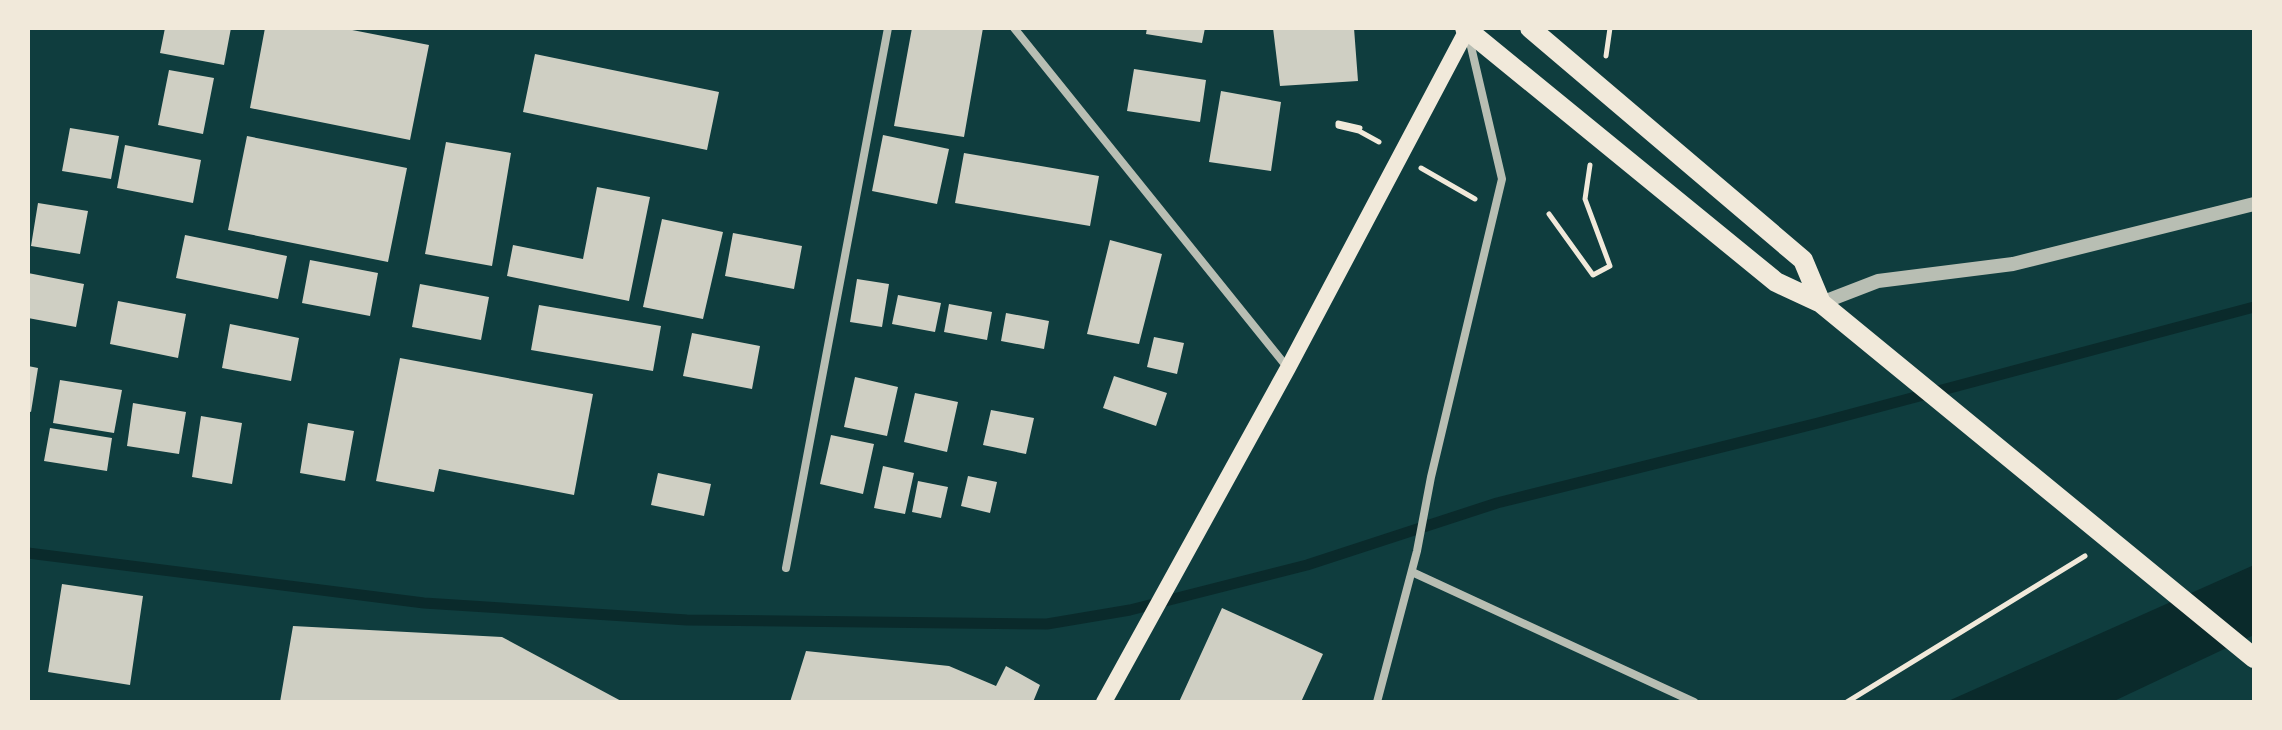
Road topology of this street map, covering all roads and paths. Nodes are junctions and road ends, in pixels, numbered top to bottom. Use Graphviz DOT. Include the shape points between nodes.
graph roads {
  1 [pos="888,28"];
  2 [pos="1014,28"];
  3 [pos="1530,28"];
  4 [pos="1610,28"];
  5 [pos="1467,29"];
  6 [pos="1605,59"];
  7 [pos="1592,152"];
  8 [pos="2254,204"];
  9 [pos="1549,214"];
  10 [pos="1821,303"];
  11 [pos="1288,368"];
  12 [pos="2110,540"];
  13 [pos="786,568"];
  14 [pos="1412,572"];
  15 [pos="2254,658"];
  16 [pos="1104,702"];
  17 [pos="1377,702"];
  18 [pos="1694,702"];
  19 [pos="1847,702"];
  1 -- 13 [label="street"];
  2 -- 11 [label="street"];
  3 -- 10 [label="main road" via="1803,260"];
  4 -- 6 [label="path"];
  5 -- 10 [label="main road" via="1776,282"];
  5 -- 11 [label="main road"];
  5 -- 14 [label="street" via="1502,179"];
  7 -- 9 [label="path" via="1585,199 1610,266 1593,275"];
  8 -- 10 [label="street" via="2013,264 1878,281"];
  10 -- 12 [label="main road"];
  11 -- 16 [label="main road"];
  12 -- 15 [label="main road"];
  12 -- 19 [label="path"];
  14 -- 17 [label="street"];
  14 -- 18 [label="street"];
}
